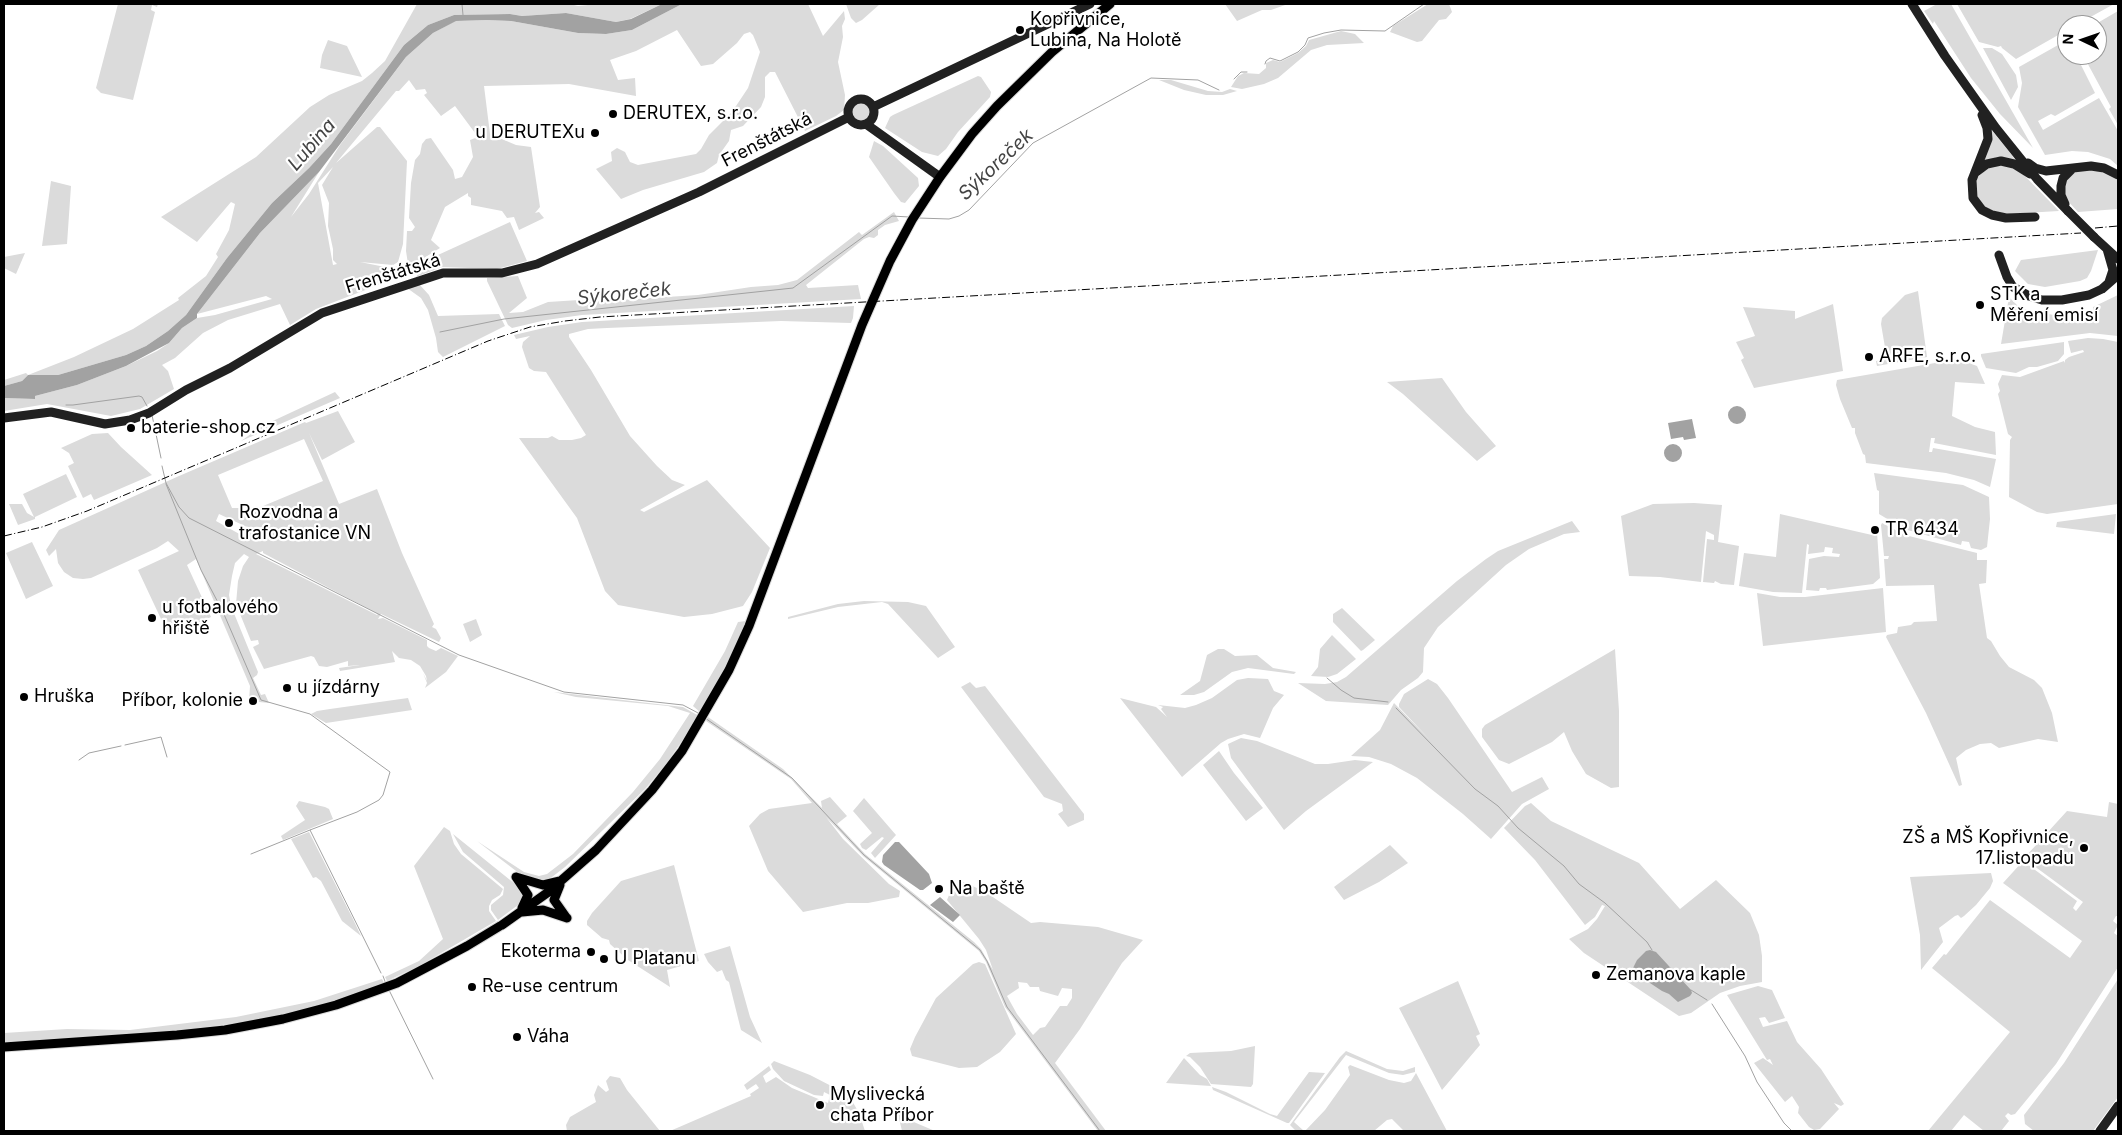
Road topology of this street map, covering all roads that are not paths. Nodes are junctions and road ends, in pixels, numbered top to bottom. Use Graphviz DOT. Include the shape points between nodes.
graph roads {
  1 [pos="1090,4"];
  2 [pos="1110,4"];
  3 [pos="1912,4"];
  4 [pos="1975,99"];
  5 [pos="873,107"];
  6 [pos="849,117"];
  7 [pos="866,124"];
  8 [pos="2015,152"];
  9 [pos="2074,167"];
  10 [pos="1975,173"];
  11 [pos="2118,175"];
  12 [pos="940,177"];
  13 [pos="2038,178"];
  14 [pos="2068,212"];
  15 [pos="2035,217"];
  16 [pos="2108,249"];
  17 [pos="2000,255"];
  18 [pos="2118,259"];
  19 [pos="2118,275"];
  20 [pos="2118,281"];
  21 [pos="2108,285"];
  22 [pos="4,418"];
  23 [pos="562,880"];
  24 [pos="520,913"];
  25 [pos="4,1047"];
  26 [pos="2118,1106"];
  27 [pos="2100,1131"];
  1 -- 5 [label="main road"];
  2 -- 12 [label="main road" via="1052,52 996,106"];
  3 -- 4 [label="main road"];
  4 -- 8 [label="main road"];
  4 -- 10 [label="main road" via="1988,136"];
  5 -- 6 [label="main road" via="866,99 855,100 848,107"];
  5 -- 7 [label="main road" via="873,116"];
  6 -- 7 [label="main road" via="856,124"];
  6 -- 22 [label="main road, Frenštátská" via="699,192 538,264 502,273 443,273 314,317 240,362 130,420 100,424 51,412"];
  7 -- 12 [label="main road"];
  8 -- 9 [label="main road" via="2042,171"];
  8 -- 13 [label="main road"];
  9 -- 11 [label="main road" via="2100,167"];
  9 -- 14 [label="main road" via="2061,186"];
  10 -- 13 [label="main road" via="1991,162 2004,161"];
  10 -- 15 [label="main road" via="1972,195 1982,210 2006,218"];
  12 -- 23 [label="main road" via="890,261 862,325 759,602 729,670 682,751 652,790 609,837"];
  13 -- 14 [label="main road"];
  14 -- 16 [label="main road, bridge"];
  16 -- 18 [label="main road"];
  16 -- 21 [label="main road" via="2113,270"];
  17 -- 21 [label="main road" via="2011,284 2035,298 2056,301 2076,298"];
  19 -- 21 [label="main road"];
  20 -- 21 [label="main road"];
  23 -- 24 [label="main road"];
  23 -- 24 [label="main road" via="544,885 516,878 528,895"];
  23 -- 24 [label="main road" via="554,900 567,918 543,910"];
  24 -- 25 [label="main road" via="468,946 397,983 292,1017 177,1035"];
  26 -- 27 [label="main road"];
}
